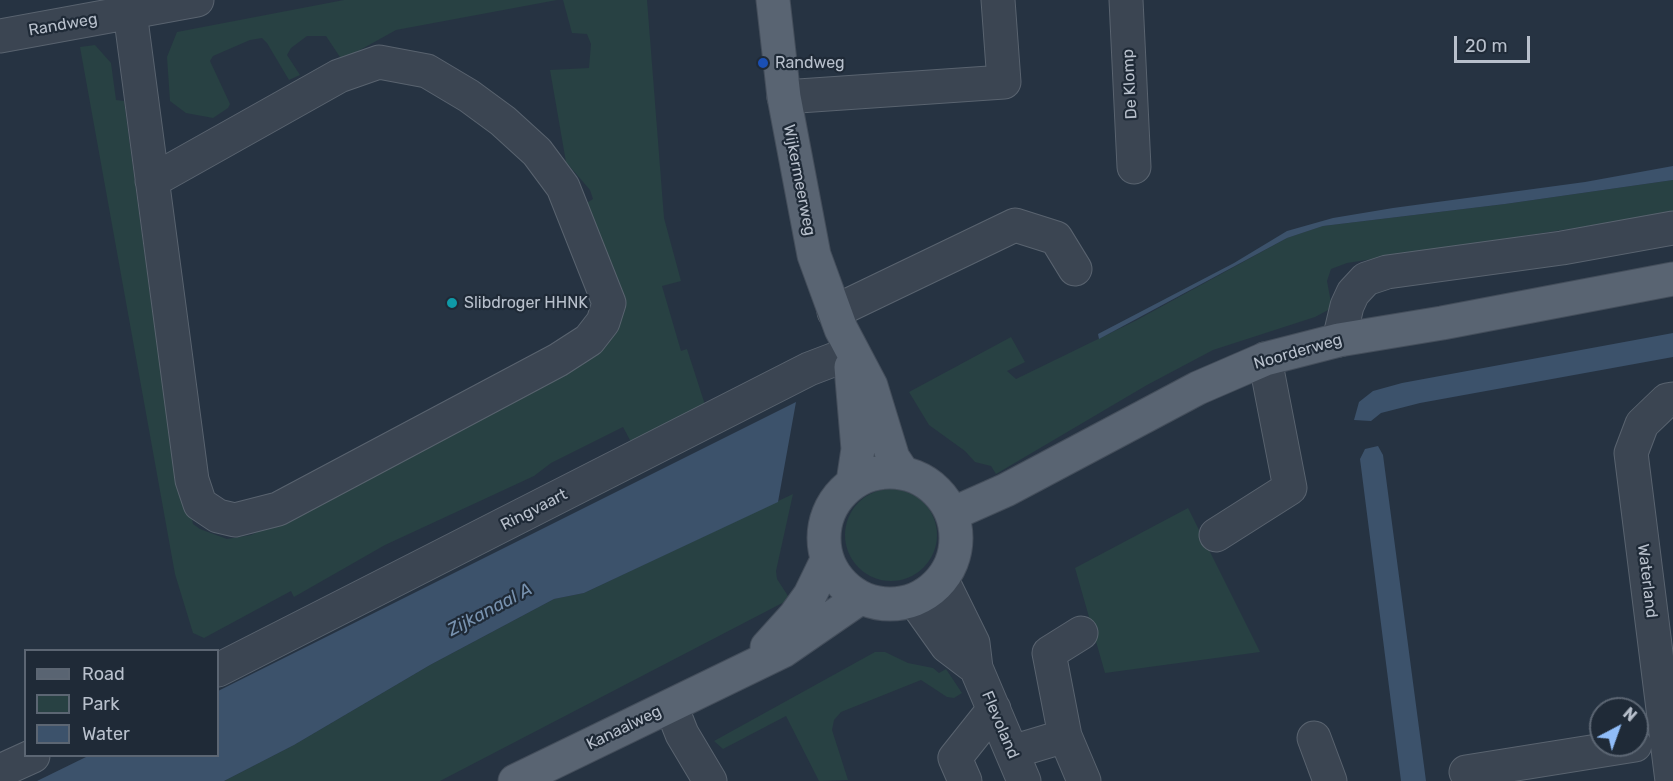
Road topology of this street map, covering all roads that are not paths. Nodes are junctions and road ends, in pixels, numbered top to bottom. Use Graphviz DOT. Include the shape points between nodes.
graph roads {
  1 [pos="197,0"];
  2 [pos="773,0"];
  3 [pos="998,0"];
  4 [pos="1126,0"];
  5 [pos="130,12"];
  6 [pos="0,36"];
  7 [pos="784,97"];
  8 [pos="1134,167"];
  9 [pos="152,181"];
  10 [pos="1673,228"];
  11 [pos="1075,269"];
  12 [pos="1673,279"];
  13 [pos="834,312"];
  14 [pos="1339,340"];
  15 [pos="851,353"];
  16 [pos="1264,359"];
  17 [pos="1673,399"];
  18 [pos="903,473"];
  19 [pos="853,482"];
  20 [pos="952,514"];
  21 [pos="1216,536"];
  22 [pos="827,560"];
  23 [pos="942,580"];
  24 [pos="1660,587"];
  25 [pos="860,598"];
  26 [pos="915,601"];
  27 [pos="1081,633"];
  28 [pos="976,668"];
  29 [pos="219,669"];
  30 [pos="733,676"];
  31 [pos="671,706"];
  32 [pos="994,709"];
  33 [pos="1655,735"];
  34 [pos="1065,736"];
  35 [pos="1314,738"];
  36 [pos="31,757"];
  37 [pos="1018,766"];
  38 [pos="0,771"];
  39 [pos="1466,772"];
  40 [pos="515,781"];
  41 [pos="710,781"];
  42 [pos="965,781"];
  43 [pos="1084,781"];
  44 [pos="1330,781"];
  45 [pos="1672,781"];
  1 -- 5 [label="street, Randweg"];
  2 -- 7 [label="main road, Wijkermeerweg"];
  3 -- 7 [label="street" via="1004,82"];
  4 -- 8 [label="street, De Klomp"];
  5 -- 6 [label="street, Randweg"];
  5 -- 9 [label="street"];
  7 -- 13 [label="main road, Wijkermeerweg" via="814,255"];
  9 -- 9 [label="street" via="192,480 200,504 218,516 235,520 278,509 558,360 589,340 603,322 609,303 563,187 537,152 494,115 428,71 379,62 339,76"];
  10 -- 14 [label="street" via="1366,279 1347,306"];
  11 -- 13 [label="street" via="1056,238 1015,225"];
  12 -- 14 [label="main road, Noorderweg"];
  13 -- 15 [label="main road, Wijkermeerweg"];
  14 -- 16 [label="main road, Noorderweg"];
  15 -- 18 [label="main road, Wijkermeerweg" via="870,386 893,458"];
  15 -- 19 [label="main road, Wijkermeerweg" via="858,449"];
  15 -- 29 [label="street, Ringvaart" via="809,369"];
  16 -- 20 [label="main road, Noorderweg" via="1198,388 1006,490"];
  16 -- 21 [label="street" via="1290,488"];
  17 -- 24 [label="street, Waterland" via="1642,424 1631,453"];
  18 -- 19 [label="main road" via="869,475"];
  18 -- 20 [label="main road" via="924,481 941,495"];
  19 -- 22 [label="main road" via="840,494 824,525"];
  20 -- 23 [label="main road" via="957,531 956,549"];
  22 -- 25 [label="main road" via="846,588"];
  22 -- 30 [label="main road, Kanaalweg" via="795,616 773,642"];
  23 -- 26 [label="main road"];
  23 -- 28 [label="street, Flevoland" via="973,643"];
  24 -- 33 [label="street, Waterland"];
  25 -- 26 [label="main road" via="887,605"];
  25 -- 30 [label="main road, Kanaalweg" via="783,651"];
  26 -- 28 [label="street" via="946,646"];
  27 -- 34 [label="street" via="1048,653"];
  28 -- 32 [label="street, Flevoland"];
  30 -- 31 [label="main road, Kanaalweg"];
  31 -- 40 [label="main road, Kanaalweg"];
  31 -- 41 [label="street" via="682,734"];
  32 -- 37 [label="street, Flevoland"];
  32 -- 42 [label="street" via="955,758"];
  33 -- 39 [label="street"];
  33 -- 45 [label="street, Waterland"];
  34 -- 37 [label="street"];
  34 -- 43 [label="street"];
  35 -- 44 [label="street"];
  36 -- 38 [label="street"];
}
